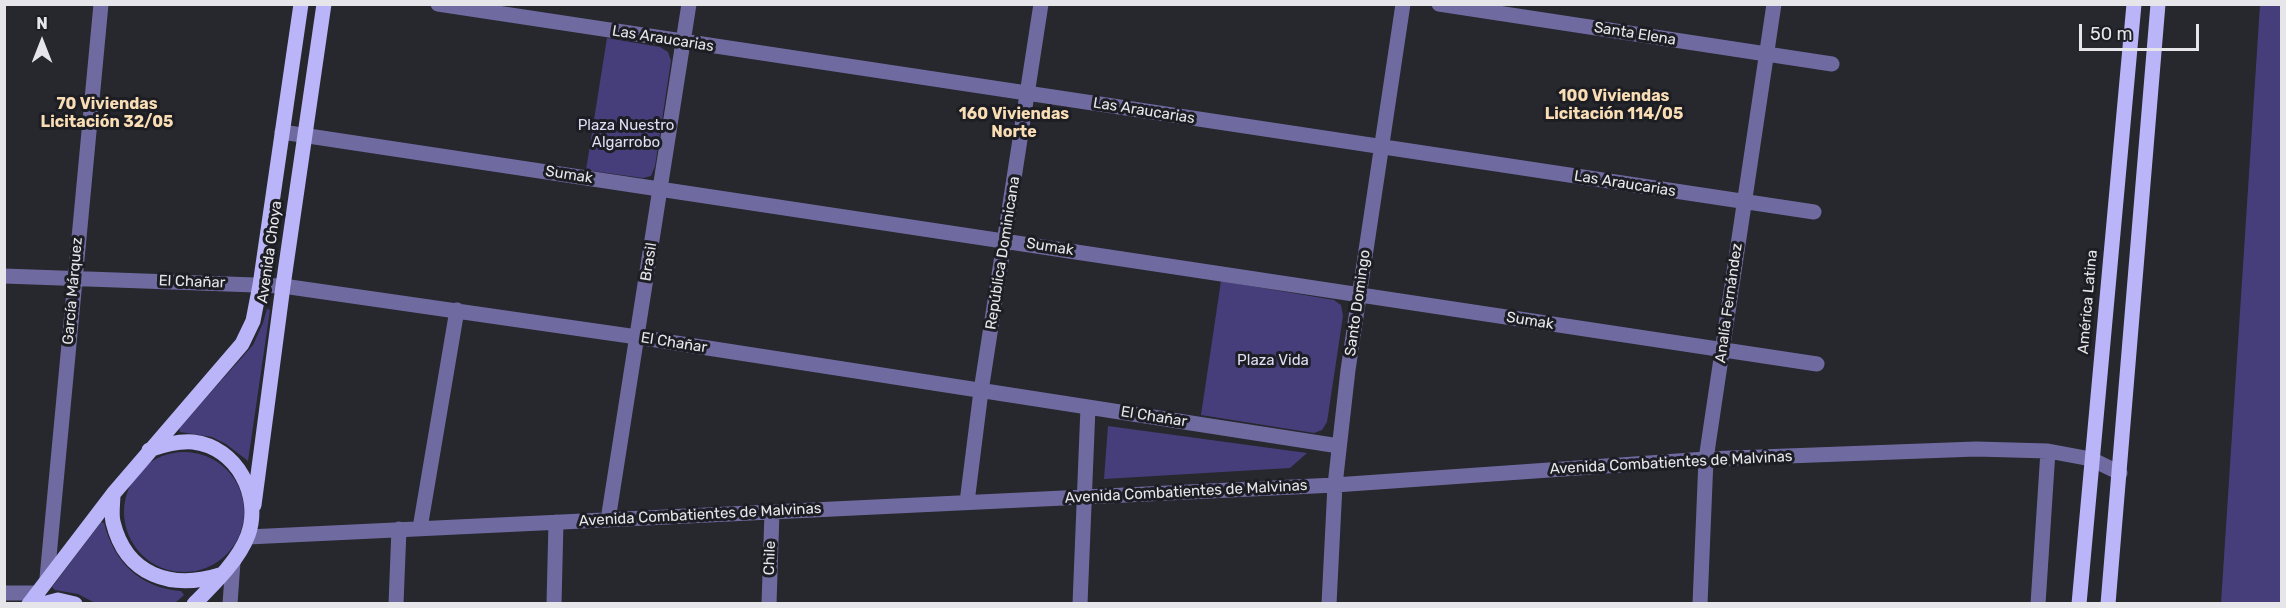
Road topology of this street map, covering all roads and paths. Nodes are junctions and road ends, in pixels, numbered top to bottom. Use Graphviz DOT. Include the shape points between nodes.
graph roads {
  1 [pos="101,4"];
  2 [pos="301,4"];
  3 [pos="324,4"];
  4 [pos="438,4"];
  5 [pos="689,4"];
  6 [pos="1041,4"];
  7 [pos="1403,4"];
  8 [pos="1439,4"];
  9 [pos="1774,4"];
  10 [pos="2134,4"];
  11 [pos="2158,4"];
  12 [pos="683,42"];
  13 [pos="1766,54"];
  14 [pos="1832,64"];
  15 [pos="1027,93"];
  16 [pos="282,132"];
  17 [pos="305,135"];
  18 [pos="1382,147"];
  19 [pos="660,189"];
  20 [pos="1744,202"];
  21 [pos="1814,212"];
  22 [pos="1005,240"];
  23 [pos="4,276"];
  24 [pos="74,278"];
  25 [pos="260,285"];
  26 [pos="283,286"];
  27 [pos="1359,295"];
  28 [pos="457,310"];
  29 [pos="637,337"];
  30 [pos="1722,350"];
  31 [pos="1817,364"];
  32 [pos="981,391"];
  33 [pos="1088,407"];
  34 [pos="1339,446"];
  35 [pos="148,451"];
  36 [pos="2048,451"];
  37 [pos="1706,459"];
  38 [pos="2091,459"];
  39 [pos="2120,473"];
  40 [pos="1335,485"];
  41 [pos="113,494"];
  42 [pos="1084,498"];
  43 [pos="967,502"];
  44 [pos="254,505"];
  45 [pos="772,512"];
  46 [pos="608,520"];
  47 [pos="556,522"];
  48 [pos="420,528"];
  49 [pos="399,529"];
  50 [pos="248,537"];
  51 [pos="233,562"];
  52 [pos="220,575"];
  53 [pos="47,578"];
  54 [pos="4,592"];
  55 [pos="36,600"];
  56 [pos="75,603"];
  57 [pos="194,603"];
  58 [pos="230,603"];
  59 [pos="396,603"];
  60 [pos="554,603"];
  61 [pos="769,603"];
  62 [pos="1080,603"];
  63 [pos="1329,603"];
  64 [pos="1700,603"];
  65 [pos="2038,603"];
  66 [pos="2079,603"];
  67 [pos="2108,603"];
  1 -- 24 [label="street, García Márquez"];
  2 -- 16 [label="main road, Avenida Choya"];
  3 -- 17 [label="main road, Avenida Choya"];
  4 -- 12 [label="street, Las Araucarias"];
  5 -- 12 [label="street, Brasil"];
  6 -- 15 [label="street, República Dominicana"];
  7 -- 18 [label="street, Santo Domingo"];
  8 -- 13 [label="street, Santa Elena"];
  9 -- 13 [label="street, Analía Fernández"];
  10 -- 38 [label="main road, América Latina"];
  11 -- 39 [label="main road"];
  12 -- 15 [label="street, Las Araucarias"];
  12 -- 19 [label="street, Brasil"];
  13 -- 14 [label="street, Santa Elena"];
  13 -- 20 [label="street, Analía Fernández"];
  15 -- 18 [label="street, Las Araucarias"];
  15 -- 22 [label="street, República Dominicana"];
  16 -- 17 [label="street, Sumak"];
  16 -- 25 [label="main road, Avenida Choya"];
  17 -- 19 [label="street, Sumak"];
  17 -- 26 [label="main road, Avenida Choya"];
  18 -- 20 [label="street, Las Araucarias"];
  18 -- 27 [label="street, Santo Domingo"];
  19 -- 22 [label="street, Sumak"];
  19 -- 29 [label="street, Brasil"];
  20 -- 21 [label="street, Las Araucarias"];
  20 -- 30 [label="street, Analía Fernández"];
  22 -- 27 [label="street, Sumak"];
  22 -- 32 [label="street, República Dominicana"];
  23 -- 24 [label="street, El Chañar"];
  24 -- 25 [label="street, El Chañar"];
  24 -- 53 [label="street, García Márquez"];
  25 -- 26 [label="street, El Chañar"];
  25 -- 35 [label="main road, Avenida Choya" via="253,321 242,344"];
  26 -- 28 [label="street, El Chañar"];
  26 -- 44 [label="main road, Avenida Choya"];
  27 -- 30 [label="street, Sumak"];
  27 -- 34 [label="street, Santo Domingo"];
  28 -- 29 [label="street, El Chañar"];
  28 -- 48 [label="street"];
  29 -- 32 [label="street, El Chañar"];
  29 -- 46 [label="street, Brasil"];
  30 -- 31 [label="street, Sumak"];
  30 -- 37 [label="street, Analía Fernández"];
  32 -- 33 [label="street, El Chañar"];
  32 -- 43 [label="street, República Dominicana"];
  33 -- 34 [label="street, El Chañar"];
  33 -- 42 [label="street"];
  34 -- 40 [label="street, Santo Domingo"];
  35 -- 41 [label="main road"];
  35 -- 44 [label="main road" via="178,442 213,447 230,459 246,480"];
  36 -- 37 [label="street, Avenida Combatientes de Malvinas" via="1976,449"];
  36 -- 38 [label="street, Avenida Combatientes de Malvinas"];
  36 -- 65 [label="street"];
  37 -- 40 [label="street, Avenida Combatientes de Malvinas"];
  37 -- 64 [label="street, Analía Fernández"];
  38 -- 39 [label="street, Avenida Combatientes de Malvinas"];
  38 -- 66 [label="main road, América Latina"];
  39 -- 67 [label="main road"];
  40 -- 42 [label="street, Avenida Combatientes de Malvinas"];
  40 -- 63 [label="street, Santo Domingo"];
  41 -- 52 [label="main road" via="112,519 119,543 134,562 154,576 178,582"];
  41 -- 53 [label="main road"];
  42 -- 43 [label="street, Avenida Combatientes de Malvinas"];
  42 -- 62 [label="street"];
  43 -- 45 [label="street, Avenida Combatientes de Malvinas"];
  44 -- 50 [label="main road"];
  45 -- 46 [label="street, Avenida Combatientes de Malvinas"];
  45 -- 61 [label="street, Chile"];
  46 -- 47 [label="street, Avenida Combatientes de Malvinas"];
  47 -- 48 [label="street, Avenida Combatientes de Malvinas"];
  47 -- 60 [label="street"];
  48 -- 49 [label="street, Avenida Combatientes de Malvinas"];
  49 -- 50 [label="street, Avenida Combatientes de Malvinas"];
  49 -- 59 [label="street"];
  50 -- 51 [label="main road"];
  51 -- 52 [label="main road"];
  51 -- 58 [label="street"];
  52 -- 57 [label="main road"];
  53 -- 55 [label="main road"];
  54 -- 55 [label="street"];
  55 -- 56 [label="main road"];
}
